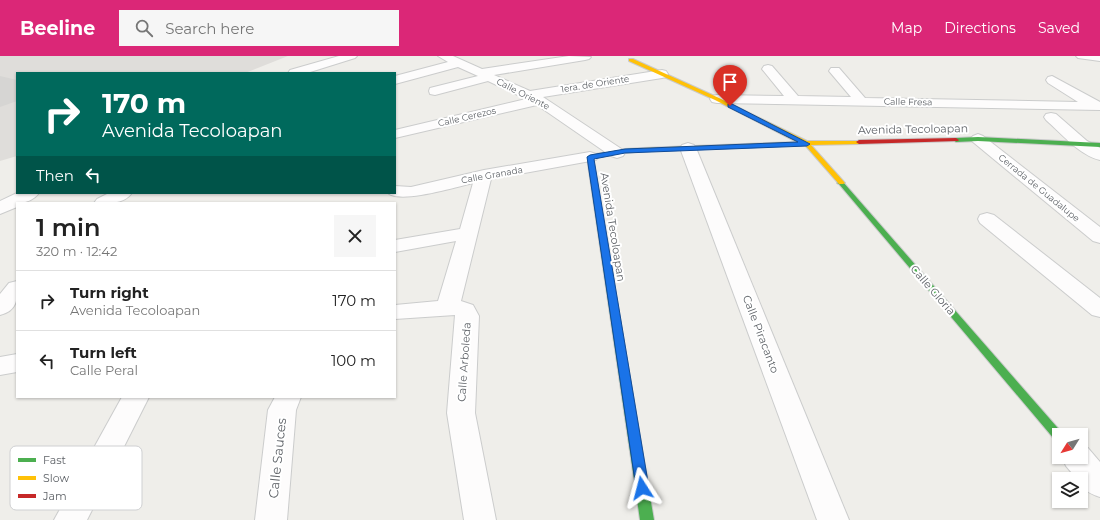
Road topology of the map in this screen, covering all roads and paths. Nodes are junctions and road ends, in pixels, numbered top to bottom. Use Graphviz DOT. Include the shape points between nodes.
graph roads {
  1 [pos="351,56"];
  2 [pos="444,56"];
  3 [pos="1082,56"];
  4 [pos="585,57"];
  5 [pos="1100,58"];
  6 [pos="631,60"];
  7 [pos="458,63"];
  8 [pos="768,69"];
  9 [pos="835,71"];
  10 [pos="297,72"];
  11 [pos="662,74"];
  12 [pos="485,75"];
  13 [pos="396,80"];
  14 [pos="1052,80"];
  15 [pos="917,90"];
  16 [pos="435,91"];
  17 [pos="533,98"];
  18 [pos="717,99"];
  19 [pos="794,100"];
  20 [pos="862,102"];
  21 [pos="932,103"];
  22 [pos="1098,106"];
  23 [pos="1051,117"];
  24 [pos="396,134"];
  25 [pos="978,139"];
  26 [pos="807,144"];
  27 [pos="1082,144"];
  28 [pos="1100,145"];
  29 [pos="688,148"];
  30 [pos="617,152"];
  31 [pos="1100,155"];
  32 [pos="590,157"];
  33 [pos="484,175"];
  34 [pos="396,191"];
  35 [pos="28,194"];
  36 [pos="120,194"];
  37 [pos="105,202"];
  38 [pos="0,208"];
  39 [pos="987,219"];
  40 [pos="468,233"];
  41 [pos="1100,237"];
  42 [pos="396,246"];
  43 [pos="16,289"];
  44 [pos="448,307"];
  45 [pos="0,308"];
  46 [pos="1100,310"];
  47 [pos="396,312"];
  48 [pos="16,363"];
  49 [pos="0,366"];
  50 [pos="135,398"];
  51 [pos="288,398"];
  52 [pos="1052,429"];
  53 [pos="110,446"];
  54 [pos="1083,464"];
  55 [pos="1100,484"];
  56 [pos="75,510"];
  57 [pos="70,520"];
  58 [pos="272,520"];
  59 [pos="480,520"];
  60 [pos="647,520"];
  61 [pos="833,520"];
  1 -- 10 [label="street"];
  2 -- 7 [label="street, Calle Oriente"];
  3 -- 5 [label="street"];
  4 -- 12 [label="street"];
  6 -- 11 [label="street"];
  7 -- 12 [label="street, Calle Oriente"];
  7 -- 13 [label="street"];
  8 -- 19 [label="street"];
  9 -- 20 [label="street"];
  11 -- 17 [label="street, 1era. de Oriente"];
  11 -- 18 [label="street"];
  12 -- 16 [label="street"];
  12 -- 17 [label="street, Calle Oriente"];
  14 -- 22 [label="street"];
  15 -- 21 [label="street"];
  17 -- 24 [label="street, Calle Cerezos"];
  17 -- 30 [label="street, Calle Oriente"];
  18 -- 19 [label="street, Calle Fresa"];
  18 -- 26 [label="street"];
  19 -- 20 [label="street, Calle Fresa"];
  20 -- 21 [label="street, Calle Fresa"];
  21 -- 22 [label="street, Calle Fresa"];
  23 -- 27 [label="street"];
  25 -- 26 [label="street, Avenida Tecoloapan"];
  25 -- 27 [label="street, Avenida Tecoloapan"];
  25 -- 41 [label="street, Cerrada de Guadalupe"];
  26 -- 29 [label="street, Avenida Tecoloapan"];
  26 -- 52 [label="street, Calle Gloria"];
  27 -- 28 [label="street, Avenida Tecoloapan"];
  27 -- 31 [label="street"];
  29 -- 30 [label="street, Avenida Tecoloapan"];
  29 -- 61 [label="street, Calle Piracanto"];
  30 -- 32 [label="street, Avenida Tecoloapan"];
  32 -- 33 [label="street, Calle Granada"];
  32 -- 60 [label="street, Avenida Tecoloapan"];
  33 -- 34 [label="street, Calle Granada" via="411,192"];
  33 -- 40 [label="street"];
  35 -- 38 [label="street"];
  36 -- 37 [label="street"];
  39 -- 46 [label="street"];
  40 -- 42 [label="street"];
  40 -- 44 [label="street"];
  43 -- 45 [label="street"];
  44 -- 47 [label="street"];
  44 -- 59 [label="street, Calle Arboleda" via="466,310 467,316 461,413"];
  48 -- 49 [label="street"];
  50 -- 53 [label="street"];
  51 -- 58 [label="street, Calle Sauces" via="282,410"];
  54 -- 55 [label="street"];
  56 -- 57 [label="street"];
}
